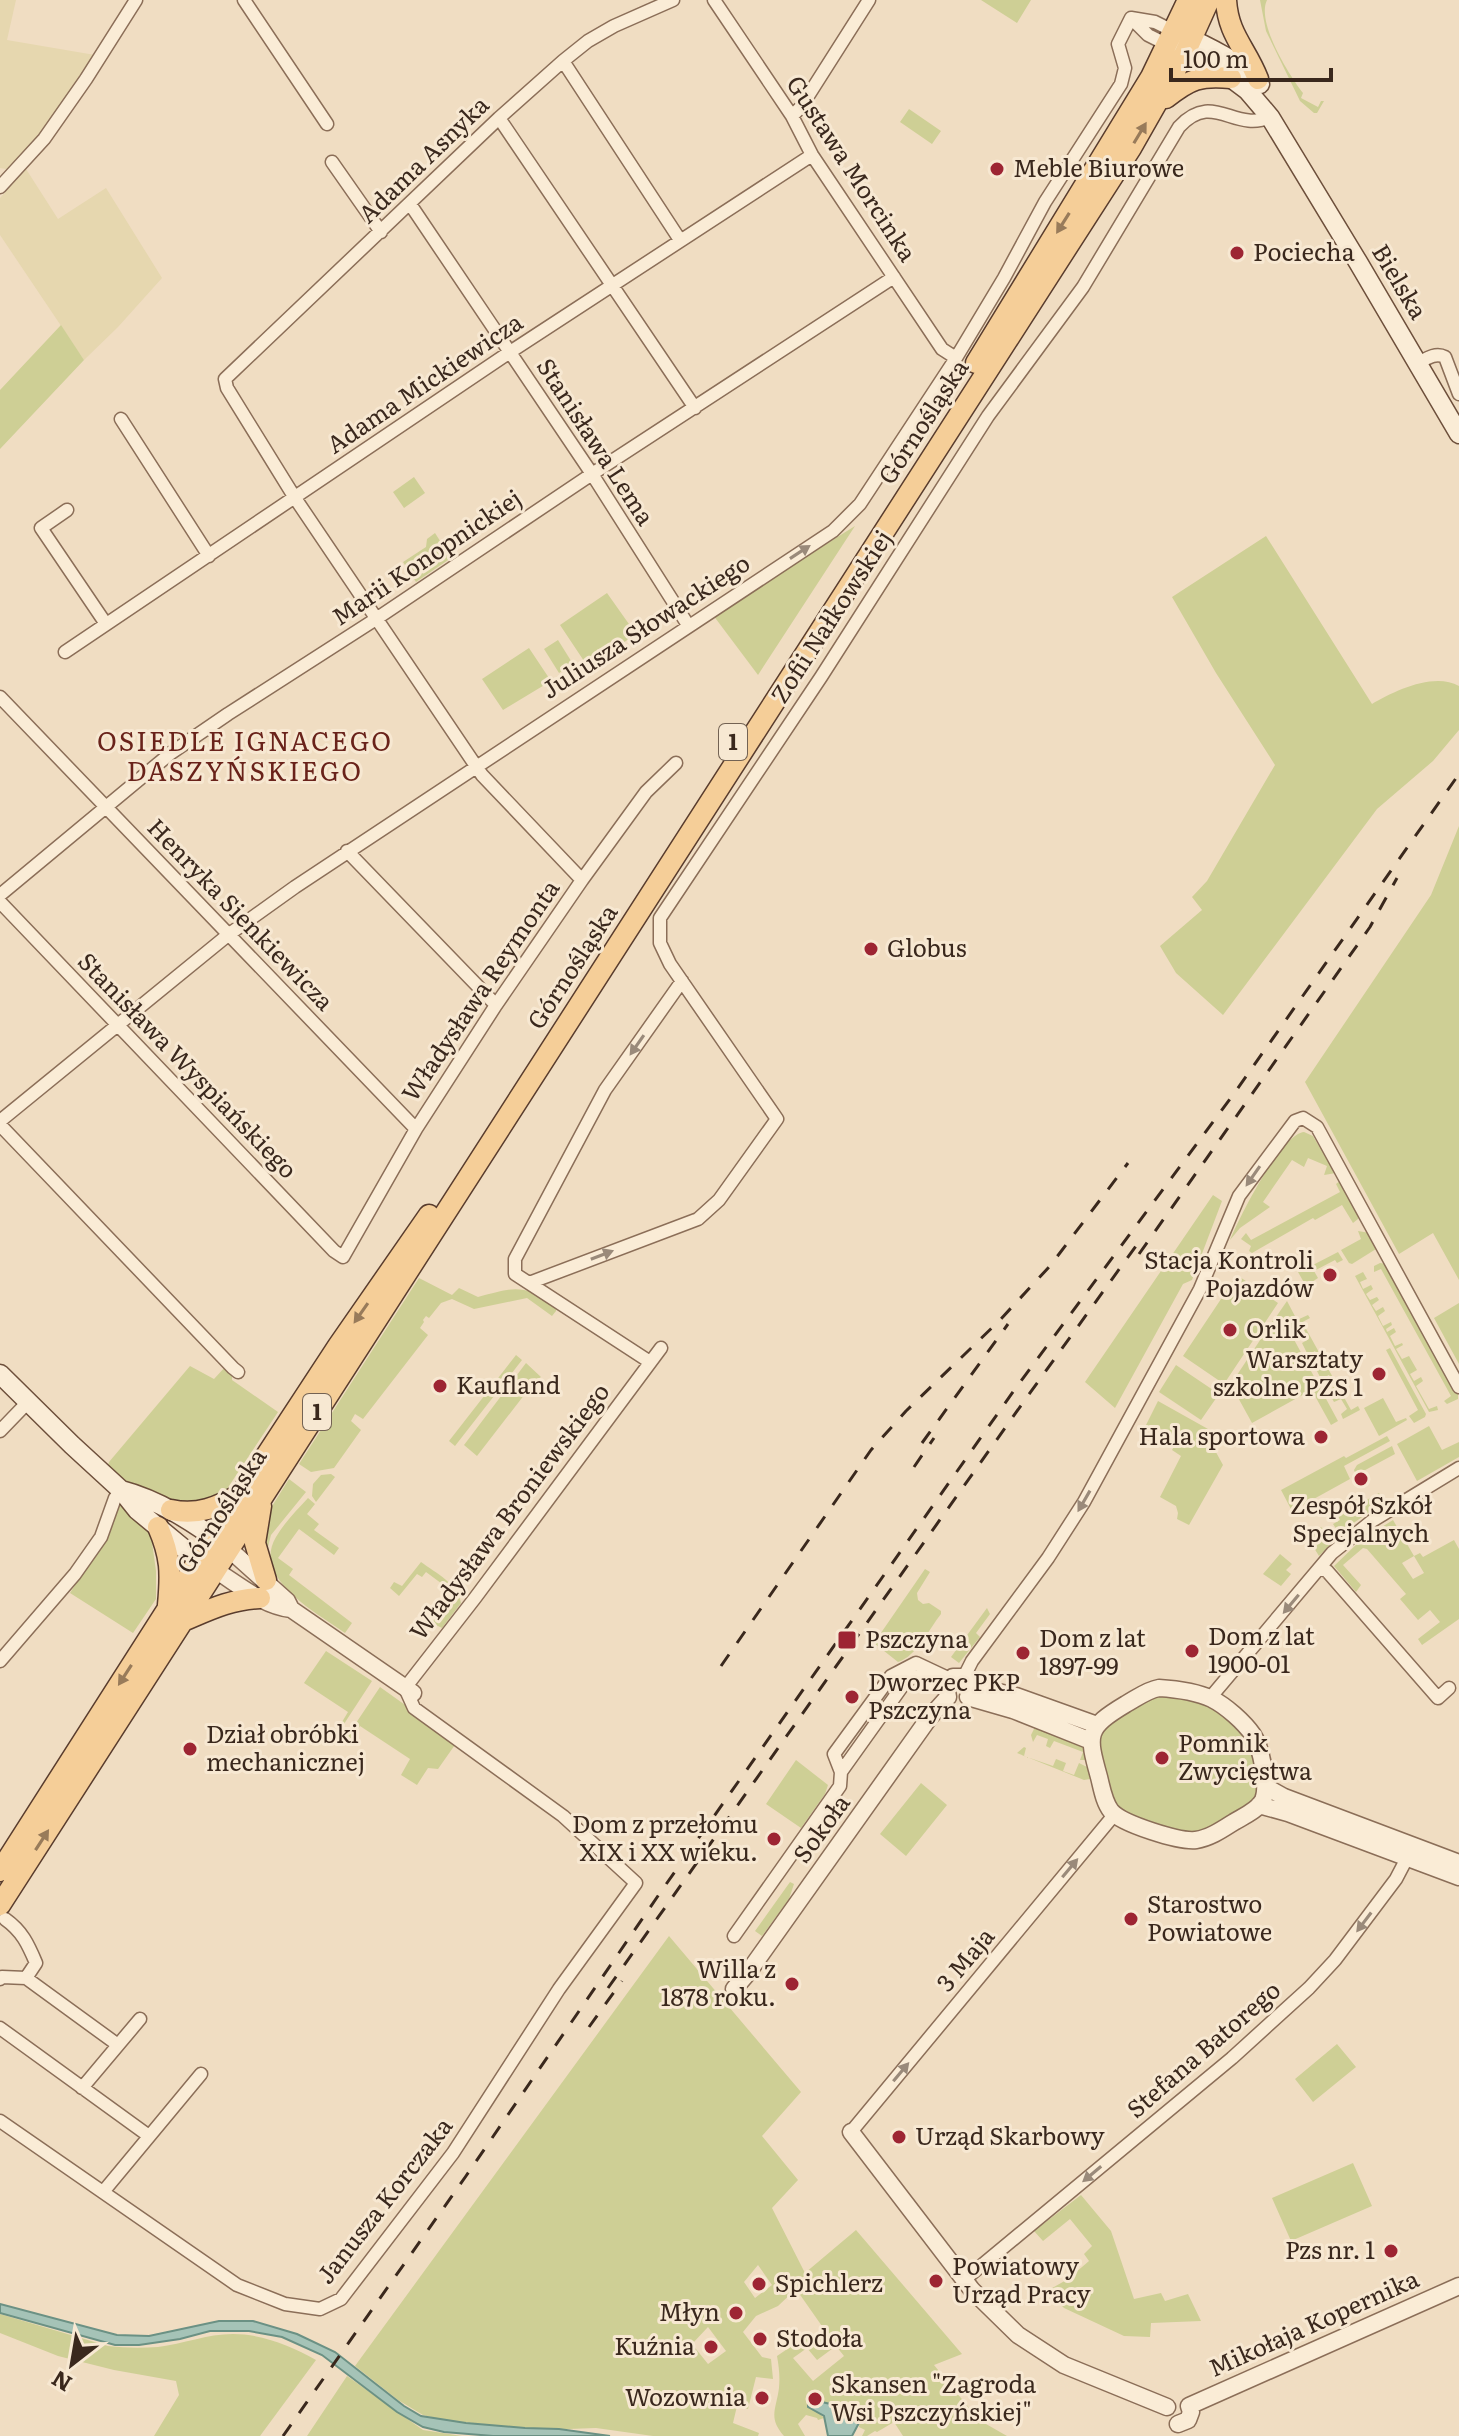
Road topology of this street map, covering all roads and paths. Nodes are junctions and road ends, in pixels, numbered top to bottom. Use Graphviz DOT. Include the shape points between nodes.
graph roads {
  1 [pos="136,0"];
  2 [pos="244,0"];
  3 [pos="673,0"];
  4 [pos="714,0"];
  5 [pos="869,0"];
  6 [pos="1188,0"];
  7 [pos="1209,0"];
  8 [pos="1226,0"];
  9 [pos="1180,42"];
  10 [pos="563,61"];
  11 [pos="1231,78"];
  12 [pos="1258,79"];
  13 [pos="1156,106"];
  14 [pos="792,116"];
  15 [pos="1270,117"];
  16 [pos="499,118"];
  17 [pos="327,124"];
  18 [pos="812,155"];
  19 [pos="332,162"];
  20 [pos="0,187"];
  21 [pos="410,204"];
  22 [pos="381,232"];
  23 [pos="680,240"];
  24 [pos="894,277"];
  25 [pos="613,285"];
  26 [pos="510,352"];
  27 [pos="956,358"];
  28 [pos="1417,364"];
  29 [pos="1459,394"];
  30 [pos="695,408"];
  31 [pos="121,419"];
  32 [pos="1459,434"];
  33 [pos="592,474"];
  34 [pos="914,485"];
  35 [pos="295,498"];
  36 [pos="935,499"];
  37 [pos="67,510"];
  38 [pos="209,556"];
  39 [pos="376,619"];
  40 [pos="106,624"];
  41 [pos="688,625"];
  42 [pos="65,652"];
  43 [pos="0,697"];
  44 [pos="676,763"];
  45 [pos="477,767"];
  46 [pos="105,808"];
  47 [pos="347,851"];
  48 [pos="582,880"];
  49 [pos="0,895"];
  50 [pos="0,902"];
  51 [pos="228,935"];
  52 [pos="682,981"];
  53 [pos="496,1005"];
  54 [pos="117,1025"];
  55 [pos="0,1123"];
  56 [pos="416,1129"];
  57 [pos="343,1257"];
  58 [pos="529,1283"];
  59 [pos="661,1348"];
  60 [pos="650,1362"];
  61 [pos="238,1372"];
  62 [pos="0,1374"];
  63 [pos="1459,1387"];
  64 [pos="28,1402"];
  65 [pos="0,1431"];
  66 [pos="1459,1468"];
  67 [pos="121,1490"];
  68 [pos="241,1494"];
  69 [pos="263,1496"];
  70 [pos="171,1510"];
  71 [pos="158,1527"];
  72 [pos="221,1544"];
  73 [pos="207,1565"];
  74 [pos="1320,1568"];
  75 [pos="263,1589"];
  76 [pos="175,1615"];
  77 [pos="0,1661"];
  78 [pos="958,1688"];
  79 [pos="1449,1688"];
  80 [pos="409,1691"];
  81 [pos="1210,1698"];
  82 [pos="1094,1733"];
  83 [pos="1266,1787"];
  84 [pos="1259,1805"];
  85 [pos="1114,1815"];
  86 [pos="1407,1858"];
  87 [pos="1459,1863"];
  88 [pos="0,1871"];
  89 [pos="1459,1877"];
  90 [pos="2,1912"];
  91 [pos="734,1936"];
  92 [pos="26,1978"];
  93 [pos="0,1979"];
  94 [pos="734,1989"];
  95 [pos="140,2019"];
  96 [pos="0,2028"];
  97 [pos="118,2045"];
  98 [pos="201,2074"];
  99 [pos="82,2088"];
  100 [pos="0,2121"];
  101 [pos="851,2132"];
  102 [pos="149,2136"];
  103 [pos="103,2192"];
  104 [pos="964,2280"];
  105 [pos="1459,2286"];
  106 [pos="1189,2406"];
  107 [pos="1167,2407"];
  108 [pos="1178,2430"];
  1 -- 20 [label="street" via="44,139"];
  2 -- 17 [label="street"];
  3 -- 10 [label="street, Adama Asnyka" via="614,26"];
  4 -- 14 [label="street, Gustawa Morcinka"];
  5 -- 14 [label="street"];
  6 -- 9 [label="main road, 1"];
  7 -- 9 [label="main road, 1"];
  8 -- 12 [label="main road" via="1233,36"];
  9 -- 11 [label="main road, Bielska"];
  9 -- 12 [label="main road"];
  9 -- 13 [label="main road, Górnośląska / 1"];
  9 -- 27 [label="street, Juliusza Słowackiego" via="1155,22 1131,18 1118,44 1125,68 1121,84 1045,202"];
  9 -- 68 [label="main road, Górnośląska / 1, one-way" via="459,1168"];
  10 -- 16 [label="street, Adama Asnyka"];
  10 -- 23 [label="street"];
  11 -- 13 [label="main road" via="1189,80"];
  11 -- 15 [label="main road, Bielska"];
  12 -- 15 [label="main road, Bielska"];
  34 -- 13 [label="main road, Górnośląska / 1, one-way"];
  14 -- 18 [label="street, Gustawa Morcinka"];
  15 -- 28 [label="main road, Bielska"];
  15 -- 36 [label="street, Zofii Nałkowskiej" via="1253,122 1206,111 1179,127 1083,287 988,416"];
  16 -- 21 [label="street, Adama Asnyka"];
  16 -- 25 [label="street"];
  18 -- 23 [label="street, Adama Mickiewicza"];
  18 -- 24 [label="street, Gustawa Morcinka"];
  19 -- 22 [label="street"];
  21 -- 22 [label="street, Adama Asnyka"];
  21 -- 26 [label="street, Stanisława Lema"];
  22 -- 35 [label="street, Adama Asnyka" via="225,379"];
  23 -- 25 [label="street, Adama Mickiewicza"];
  24 -- 27 [label="street, Gustawa Morcinka" via="942,349"];
  24 -- 30 [label="street, Marii Konopnickiej"];
  25 -- 26 [label="street, Adama Mickiewicza"];
  25 -- 30 [label="street"];
  26 -- 33 [label="street, Stanisława Lema"];
  26 -- 35 [label="street, Adama Mickiewicza"];
  41 -- 27 [label="street, Juliusza Słowackiego, one-way" via="833,531 860,504"];
  28 -- 29 [label="street" via="1433,355 1445,357"];
  28 -- 32 [label="main road, Bielska"];
  30 -- 33 [label="street, Marii Konopnickiej"];
  31 -- 38 [label="street"];
  33 -- 39 [label="street, Marii Konopnickiej"];
  33 -- 41 [label="street, Stanisława Lema"];
  34 -- 36 [label="street"];
  34 -- 69 [label="main road, Górnośląska / 1"];
  35 -- 38 [label="street, Adama Mickiewicza"];
  35 -- 39 [label="street"];
  36 -- 52 [label="street, Zofii Nałkowskiej" via="660,918 660,943"];
  37 -- 40 [label="street" via="41,528"];
  38 -- 40 [label="street, Adama Mickiewicza"];
  39 -- 45 [label="street"];
  39 -- 46 [label="street, Marii Konopnickiej" via="181,746"];
  40 -- 42 [label="street, Adama Mickiewicza"];
  41 -- 45 [label="street, Juliusza Słowackiego"];
  43 -- 46 [label="street, Henryka Sienkiewicza"];
  44 -- 48 [label="street, Władysława Reymonta" via="646,792"];
  45 -- 47 [label="street, Juliusza Słowackiego"];
  45 -- 48 [label="street"];
  46 -- 49 [label="street, Marii Konopnickiej"];
  46 -- 51 [label="street, Henryka Sienkiewicza"];
  47 -- 51 [label="street, Juliusza Słowackiego"];
  47 -- 53 [label="street"];
  48 -- 53 [label="street, Władysława Reymonta"];
  50 -- 54 [label="street, Stanisława Wyspiańskiego"];
  51 -- 54 [label="street, Juliusza Słowackiego"];
  51 -- 56 [label="street, Henryka Sienkiewicza"];
  52 -- 58 [label="street, one-way" via="605,1090 515,1259 515,1274"];
  58 -- 52 [label="street, Zofii Nałkowskiej, one-way" via="698,1219 719,1200 777,1119"];
  53 -- 56 [label="street, Władysława Reymonta"];
  54 -- 55 [label="street, Juliusza Słowackiego"];
  54 -- 57 [label="street, Stanisława Wyspiańskiego"];
  55 -- 61 [label="street"];
  56 -- 57 [label="street, Władysława Reymonta"];
  58 -- 60 [label="street"];
  59 -- 60 [label="street, Władysława Broniewskiego"];
  60 -- 80 [label="street, Władysława Broniewskiego"];
  62 -- 64 [label="main road"];
  63 -- 78 [label="street, Sokoła, one-way" via="1317,1127 1303,1118 1288,1127 1239,1196 1200,1289 1084,1502"];
  64 -- 65 [label="street"];
  64 -- 67 [label="main road"];
  66 -- 74 [label="street" via="1372,1521"];
  67 -- 70 [label="main road"];
  67 -- 71 [label="main road"];
  67 -- 77 [label="street" via="101,1537 75,1574"];
  68 -- 70 [label="main road" via="195,1514"];
  68 -- 72 [label="main road, Górnośląska / 1"];
  69 -- 72 [label="main road, Górnośląska / 1"];
  69 -- 75 [label="main road" via="255,1543"];
  70 -- 72 [label="main road"];
  71 -- 73 [label="main road"];
  71 -- 76 [label="main road" via="168,1549"];
  72 -- 73 [label="main road, Górnośląska / 1"];
  72 -- 75 [label="street"];
  73 -- 75 [label="street"];
  73 -- 76 [label="main road, Górnośląska / 1"];
  74 -- 79 [label="street" via="1438,1698"];
  74 -- 81 [label="street, one-way"];
  75 -- 76 [label="main road"];
  75 -- 80 [label="street" via="281,1608 291,1609"];
  76 -- 88 [label="main road, Górnośląska / 1, one-way"];
  90 -- 76 [label="main road, Górnośląska / 1, one-way"];
  78 -- 82 [label="street" via="1016,1696"];
  78 -- 91 [label="street" via="916,1663 891,1676 834,1754 840,1779"];
  78 -- 94 [label="street, Sokoła" via="929,1718"];
  80 -- 103 [label="street, Janusza Korczaka" via="414,1708 563,1816 636,1883 559,1989 453,2153 341,2299 320,2309 285,2304 237,2285"];
  81 -- 82 [label="street" via="1155,1689 1104,1718"];
  81 -- 83 [label="street" via="1254,1736"];
  82 -- 85 [label="street" via="1105,1798"];
  83 -- 84 [label="street"];
  83 -- 87 [label="street"];
  84 -- 85 [label="street" via="1210,1836 1193,1840"];
  84 -- 86 [label="street"];
  101 -- 85 [label="street, 3 Maja, one-way"];
  86 -- 89 [label="street"];
  86 -- 104 [label="street, Stefana Batorego, one-way" via="1388,1890 1309,1988"];
  90 -- 92 [label="street" via="28,1942 36,1963"];
  92 -- 93 [label="street"];
  92 -- 97 [label="street"];
  95 -- 97 [label="street"];
  96 -- 99 [label="street"];
  97 -- 99 [label="street"];
  98 -- 102 [label="street"];
  99 -- 102 [label="street"];
  100 -- 103 [label="street, Janusza Korczaka"];
  101 -- 104 [label="street"];
  102 -- 103 [label="street"];
  104 -- 107 [label="street" via="1036,2348"];
  105 -- 106 [label="street, Mikołaja Kopernika"];
  106 -- 107 [label="street" via="1178,2400"];
  106 -- 108 [label="street" via="1188,2420"];
  107 -- 108 [label="street" via="1168,2420"];
}
